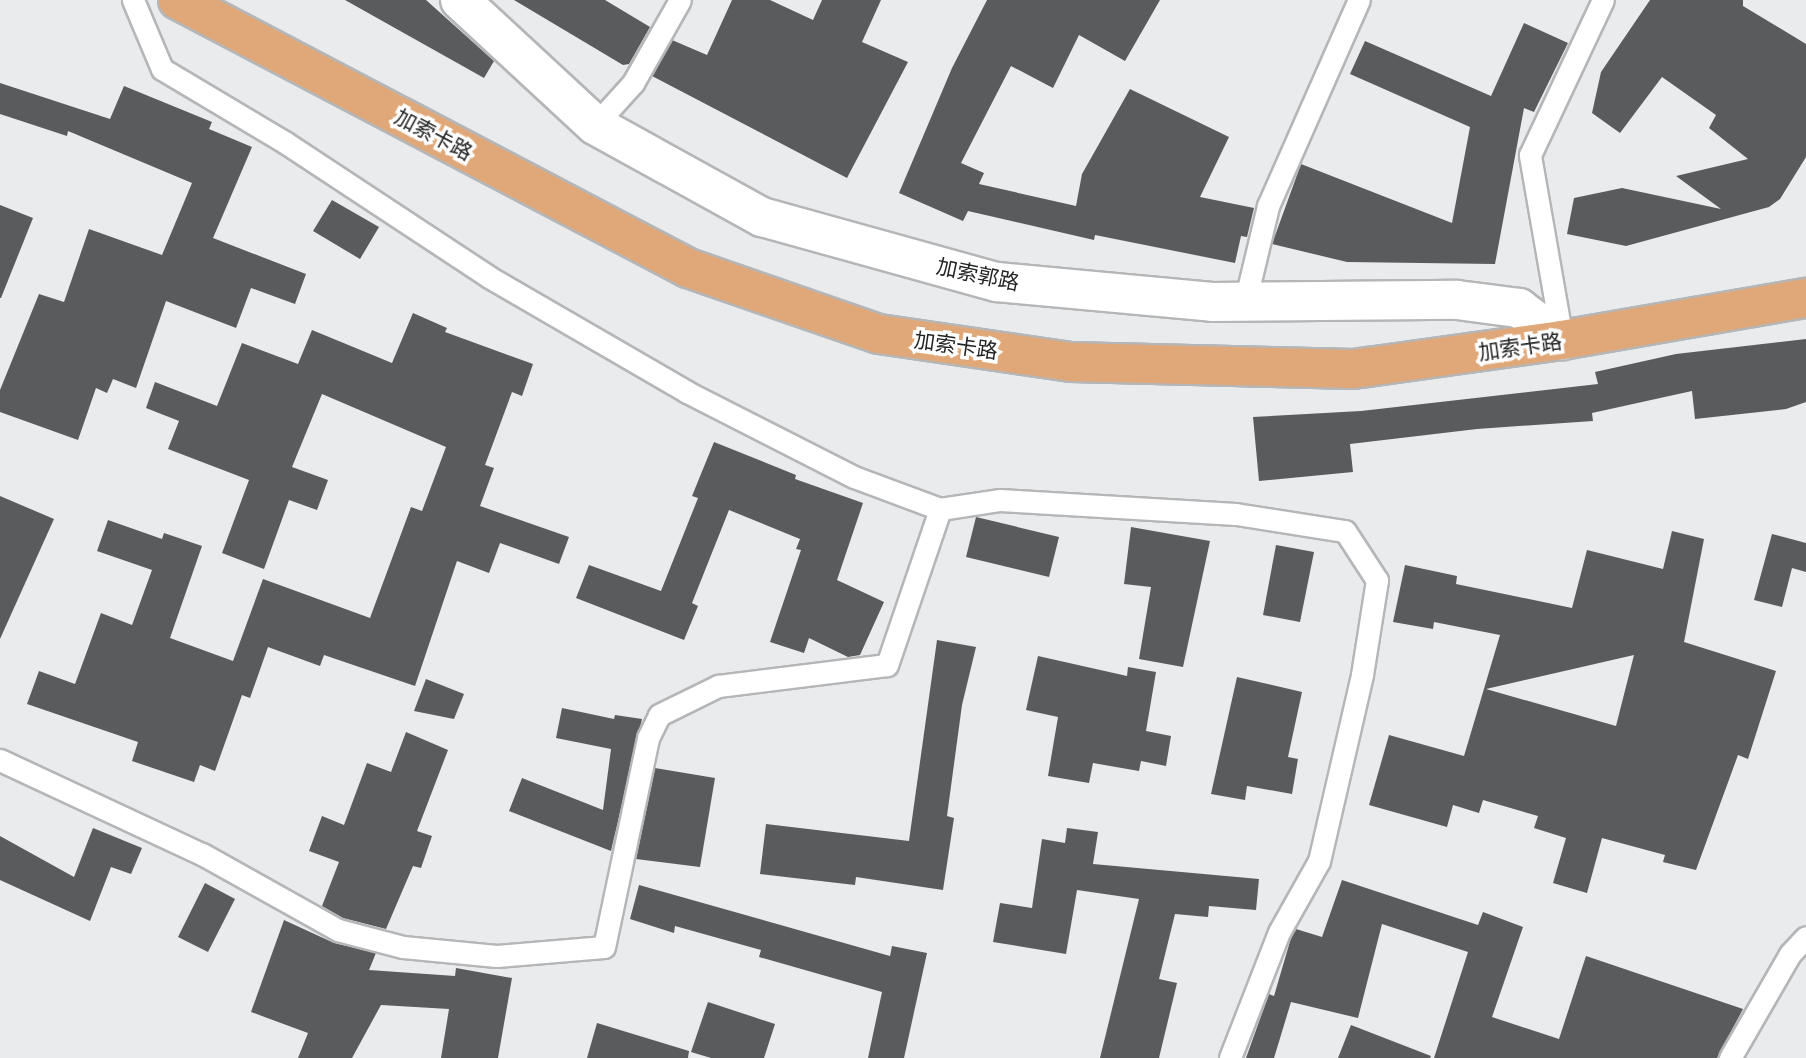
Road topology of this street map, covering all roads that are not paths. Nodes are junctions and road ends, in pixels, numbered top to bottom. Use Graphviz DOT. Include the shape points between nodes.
graph roads {
  1 [pos="133,0"];
  2 [pos="178,0"];
  3 [pos="460,0"];
  4 [pos="680,0"];
  5 [pos="1359,0"];
  6 [pos="1603,0"];
  7 [pos="595,125"];
  8 [pos="1806,298"];
  9 [pos="1245,302"];
  10 [pos="1562,340"];
  11 [pos="940,509"];
  12 [pos="0,760"];
  13 [pos="1806,937"];
  14 [pos="1230,1058"];
  15 [pos="1730,1058"];
  1 -- 11 [label="lane" via="162,69 286,143 489,277 723,410 854,477"];
  2 -- 10 [label="main road, 加索卡路" via="688,268 879,334 1071,362 1353,369"];
  3 -- 7 [label="street, 加索郭路"];
  4 -- 7 [label="lane" via="633,83"];
  5 -- 9 [label="lane" via="1268,206"];
  6 -- 10 [label="lane" via="1530,155"];
  7 -- 9 [label="street, 加索郭路" via="762,218 984,279 1212,303"];
  8 -- 10 [label="main road, 加索卡路"];
  9 -- 10 [label="street, 加索郭路" via="1457,299 1520,308"];
  11 -- 12 [label="lane" via="887,665 718,686 659,715 648,738 604,947 497,957 403,947 338,930 202,854"];
  11 -- 14 [label="lane" via="1000,500 1236,514 1345,531 1377,580 1362,675 1319,861 1279,932"];
  13 -- 15 [label="lane" via="1790,954"];
}
